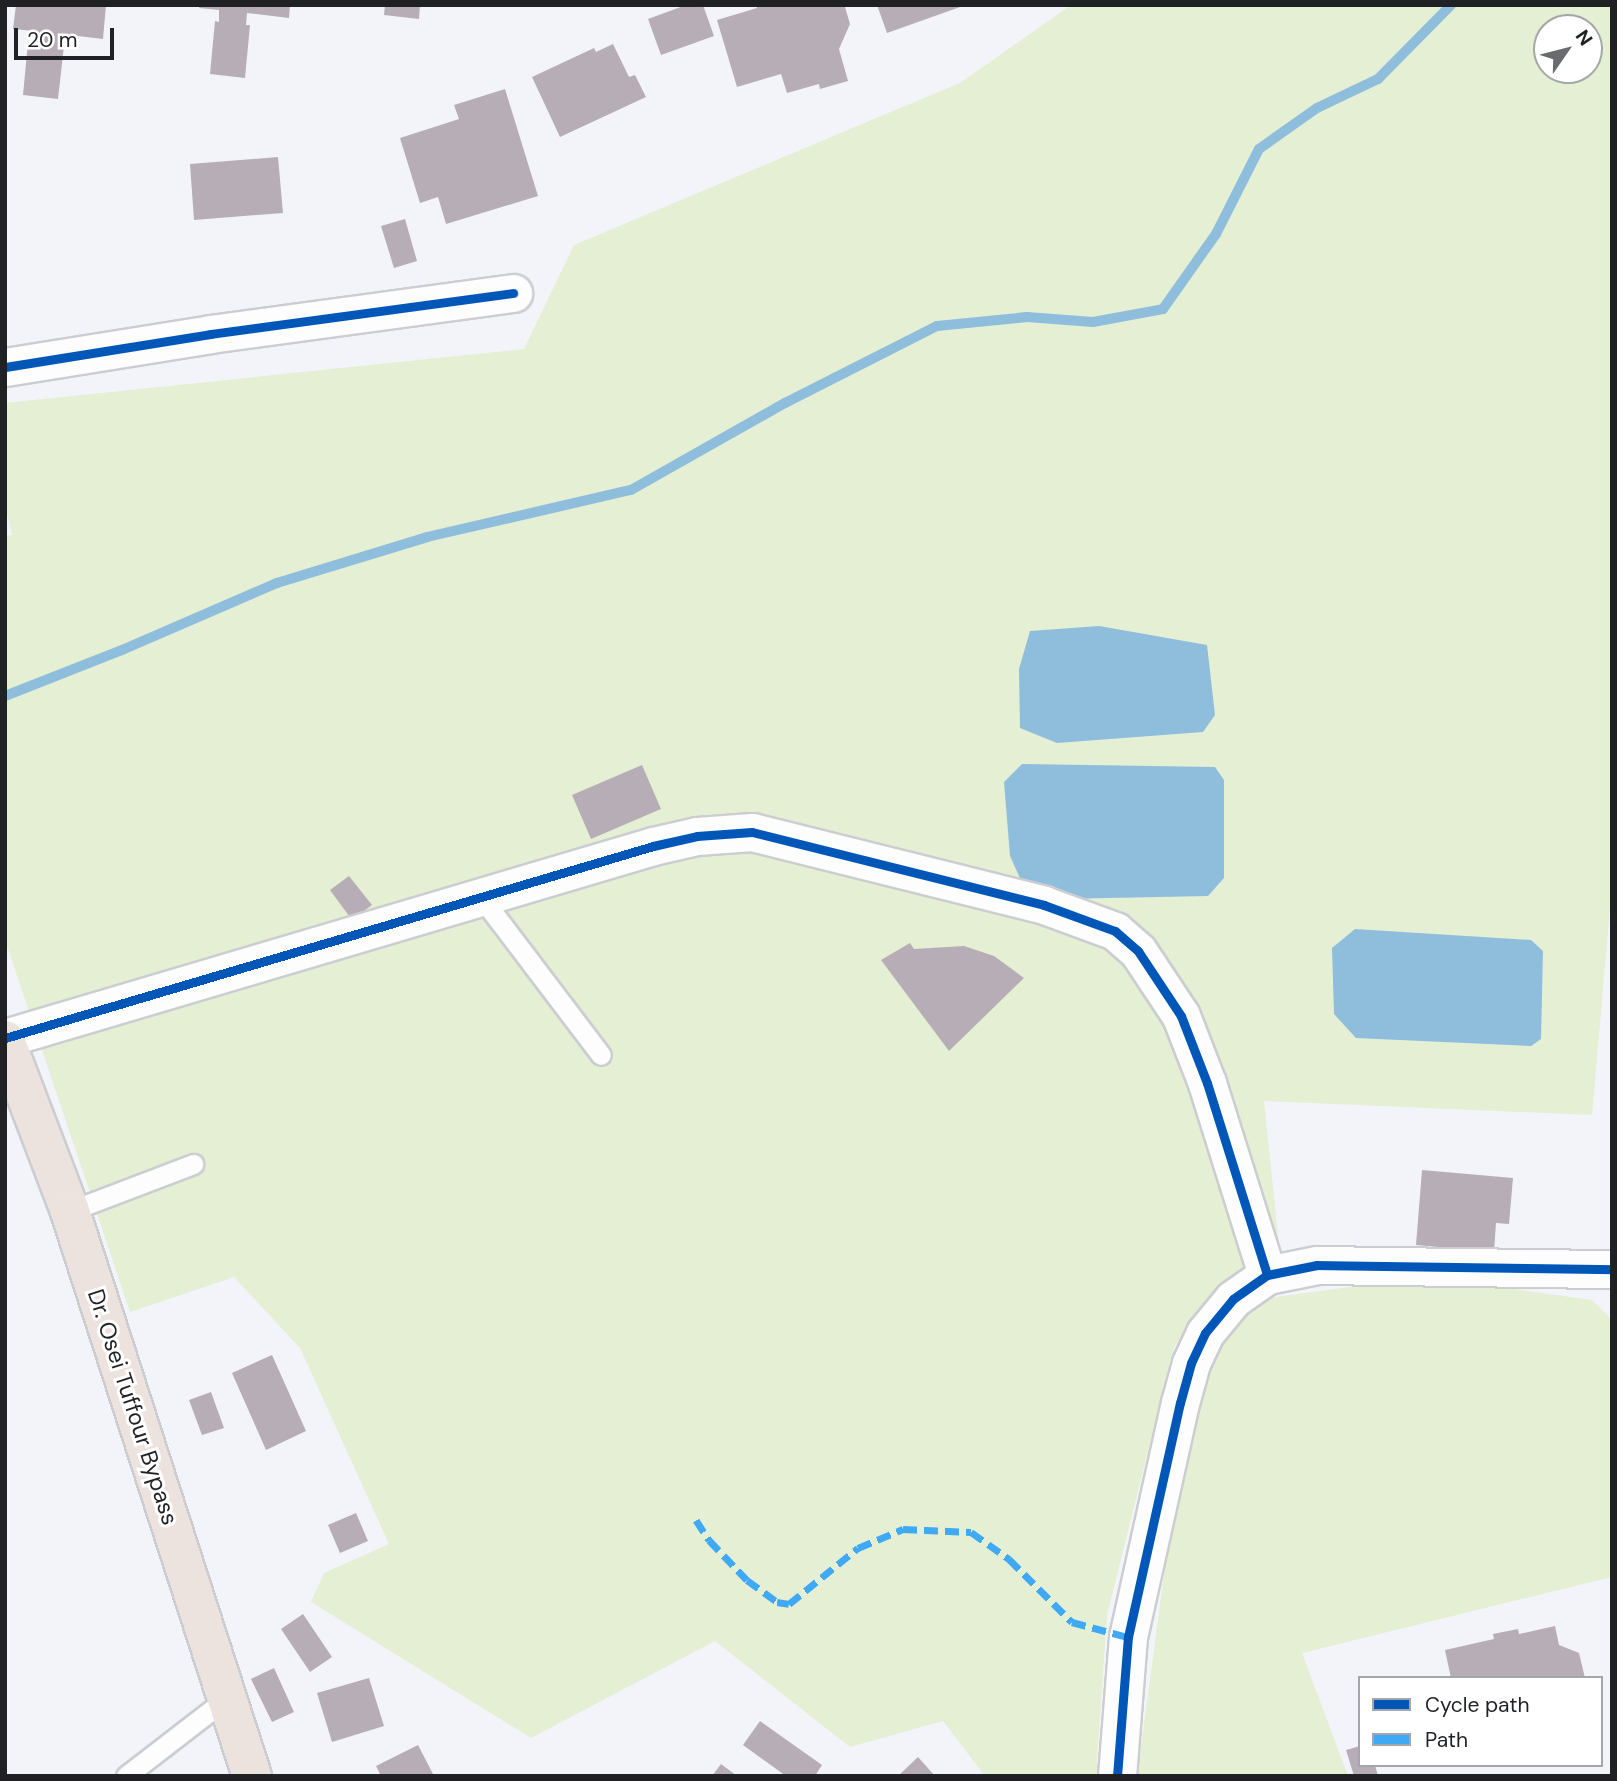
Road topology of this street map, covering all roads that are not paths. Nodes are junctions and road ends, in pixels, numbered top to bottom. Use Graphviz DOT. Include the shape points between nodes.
graph roads {
  1 [pos="513,293"];
  2 [pos="5,367"];
  3 [pos="481,897"];
  4 [pos="5,1039"];
  5 [pos="601,1055"];
  6 [pos="193,1164"];
  7 [pos="70,1211"];
  8 [pos="1612,1269"];
  9 [pos="1267,1275"];
  10 [pos="227,1698"];
  11 [pos="126,1776"];
  12 [pos="252,1776"];
  13 [pos="1116,1776"];
  1 -- 2 [label="street"];
  3 -- 4 [label="street"];
  3 -- 5 [label="lane"];
  3 -- 9 [label="street" via="697,835 752,832 1044,905 1115,931 1138,951 1181,1016 1207,1083"];
  4 -- 7 [label="highway, Dr. Osei Tuffour Bypass"];
  6 -- 7 [label="lane"];
  7 -- 10 [label="highway, Dr. Osei Tuffour Bypass"];
  8 -- 9 [label="street" via="1317,1265"];
  9 -- 13 [label="street" via="1233,1299 1205,1333 1191,1363 1128,1637"];
  10 -- 11 [label="lane"];
  10 -- 12 [label="highway, Dr. Osei Tuffour Bypass"];
}
